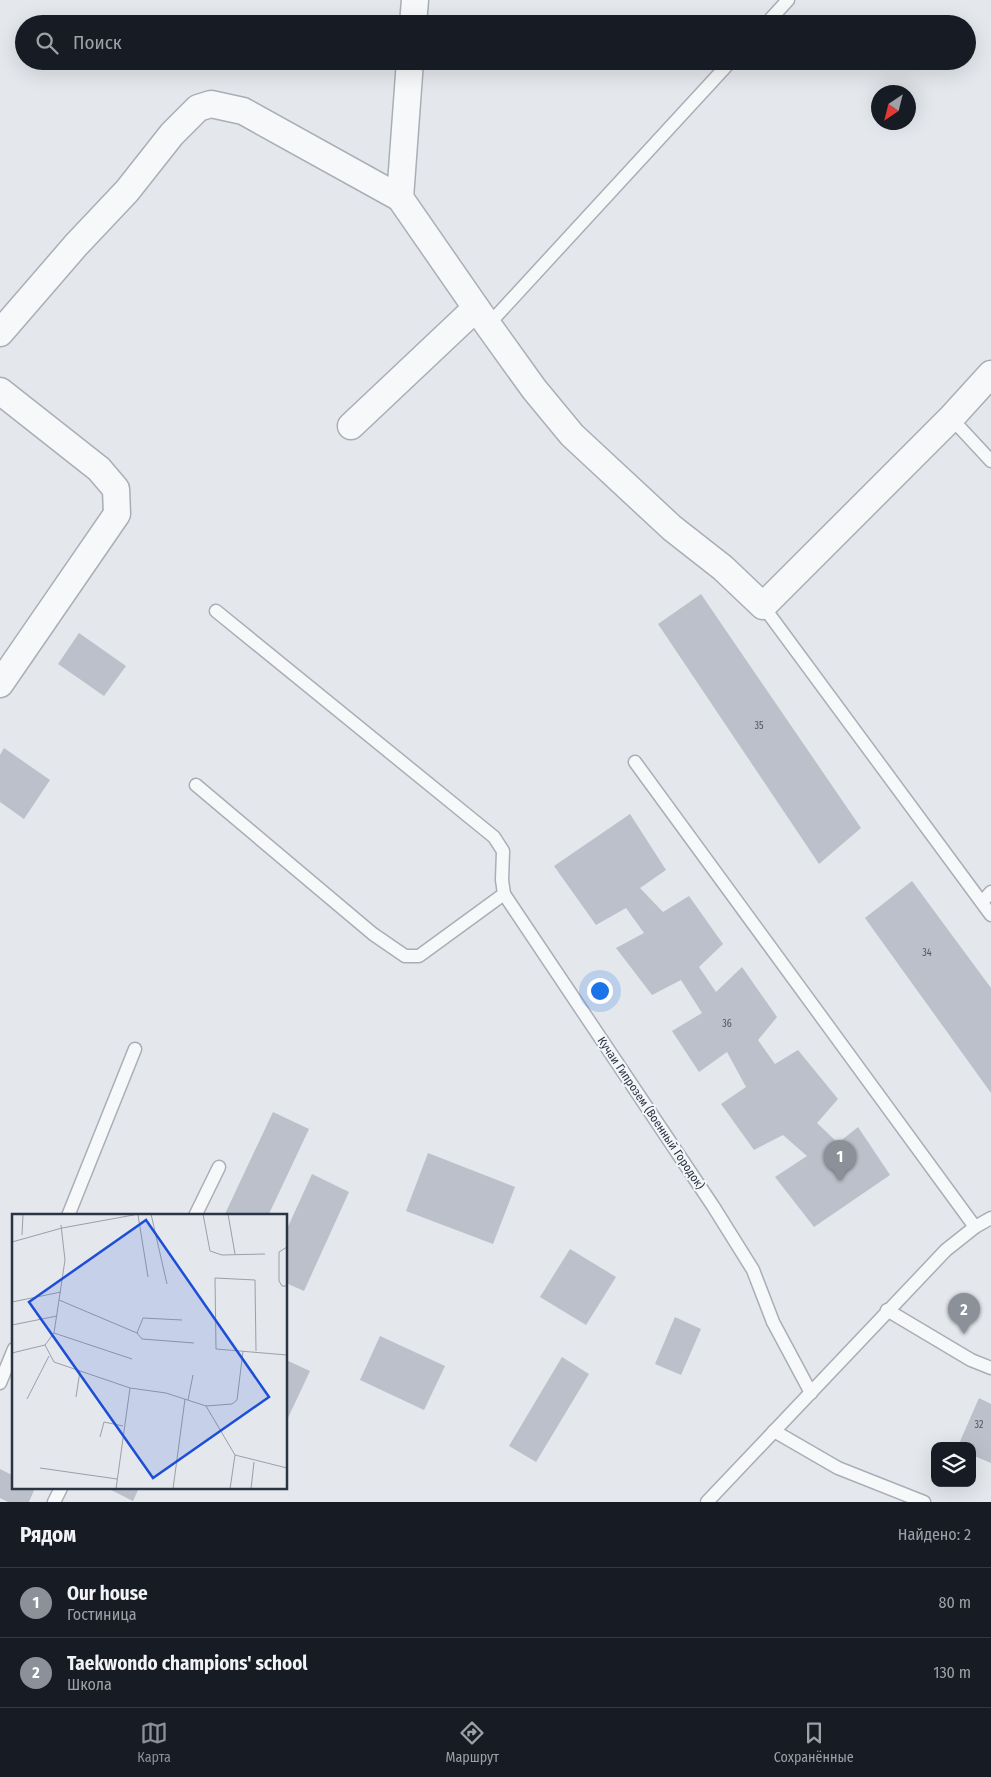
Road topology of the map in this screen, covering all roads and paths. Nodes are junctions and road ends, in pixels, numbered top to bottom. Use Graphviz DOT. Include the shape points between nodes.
graph roads {
  1 [pos="415,0"];
  2 [pos="788,0"];
  3 [pos="414,15"];
  4 [pos="774,15"];
  5 [pos="409,70"];
  6 [pos="722,70"];
  7 [pos="400,198"];
  8 [pos="482,317"];
  9 [pos="0,333"];
  10 [pos="991,374"];
  11 [pos="0,392"];
  12 [pos="951,418"];
  13 [pos="352,426"];
  14 [pos="991,461"];
  15 [pos="763,606"];
  16 [pos="216,611"];
  17 [pos="0,684"];
  18 [pos="635,762"];
  19 [pos="196,785"];
  20 [pos="991,892"];
  21 [pos="504,894"];
  22 [pos="982,902"];
  23 [pos="991,914"];
  24 [pos="135,1049"];
  25 [pos="219,1166"];
  26 [pos="69,1214"];
  27 [pos="195,1214"];
  28 [pos="991,1218"];
  29 [pos="975,1227"];
  30 [pos="887,1310"];
  31 [pos="12,1354"];
  32 [pos="991,1368"];
  33 [pos="0,1383"];
  34 [pos="811,1393"];
  35 [pos="774,1431"];
  36 [pos="60,1490"];
  37 [pos="54,1502"];
  38 [pos="707,1502"];
  39 [pos="924,1502"];
  1 -- 3 [label="street"];
  2 -- 4 [label="lane"];
  5 -- 7 [label="street"];
  6 -- 8 [label="lane"];
  7 -- 8 [label="street"];
  7 -- 9 [label="street" via="243,111 211,104 198,108"];
  8 -- 13 [label="street"];
  8 -- 15 [label="street" via="572,435 672,528 723,568"];
  10 -- 12 [label="street"];
  11 -- 17 [label="street" via="99,468 116,489 117,514"];
  12 -- 14 [label="lane"];
  12 -- 15 [label="street"];
  15 -- 22 [label="lane"];
  16 -- 21 [label="lane" via="494,837 503,850"];
  18 -- 29 [label="lane"];
  19 -- 21 [label="lane" via="321,893 405,956 419,956"];
  20 -- 22 [label="lane"];
  21 -- 34 [label="lane, Кучаи Гипрозем (Военный Городок)" via="753,1270 773,1322"];
  22 -- 23 [label="lane"];
  24 -- 26 [label="lane"];
  25 -- 27 [label="lane"];
  28 -- 29 [label="lane"];
  29 -- 30 [label="lane" via="946,1250"];
  30 -- 32 [label="lane" via="971,1360"];
  30 -- 34 [label="lane"];
  31 -- 33 [label="lane"];
  34 -- 35 [label="lane"];
  35 -- 38 [label="lane"];
  35 -- 39 [label="lane" via="838,1468"];
  36 -- 37 [label="lane"];
}
